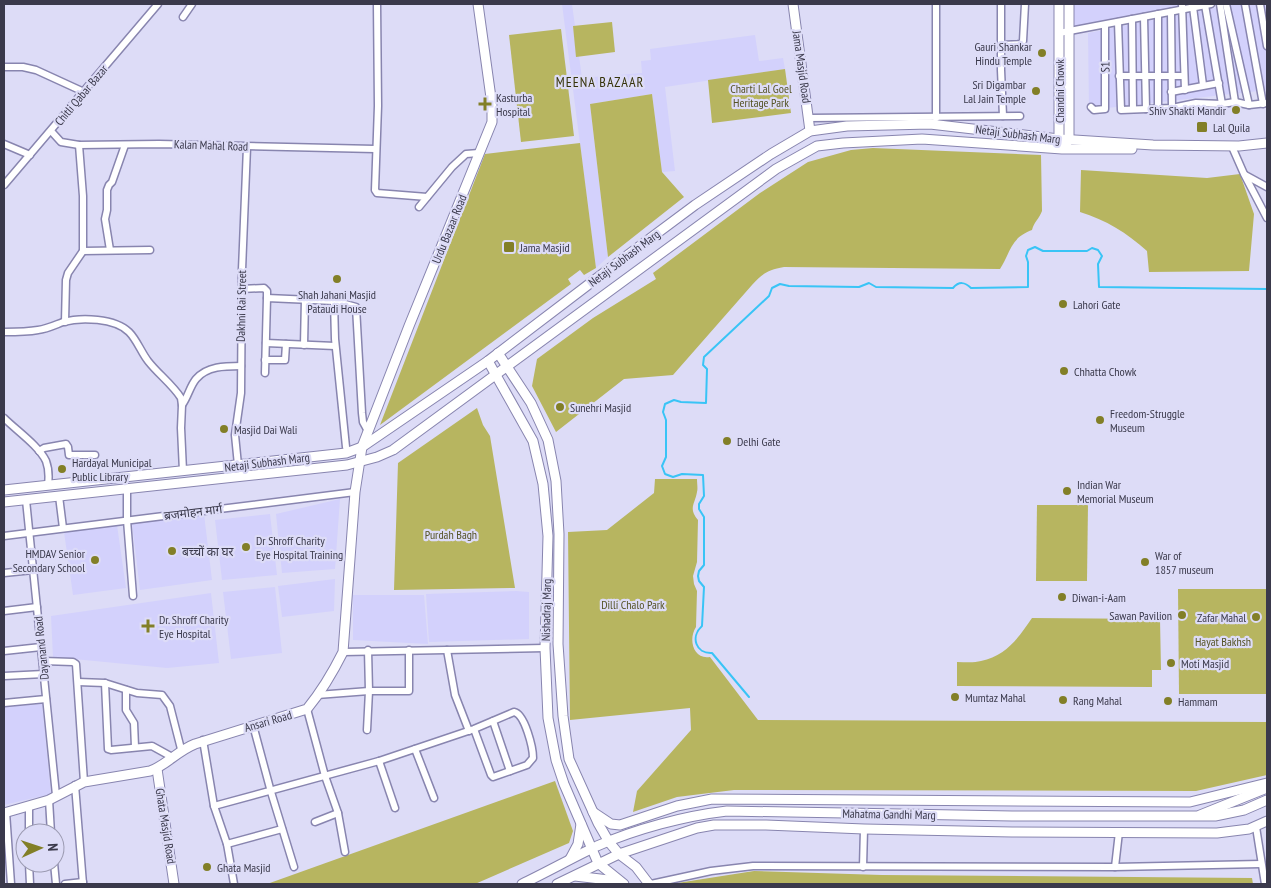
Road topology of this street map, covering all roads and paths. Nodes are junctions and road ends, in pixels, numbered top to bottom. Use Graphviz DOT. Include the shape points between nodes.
graph roads {
  1 [pos="158,4"];
  2 [pos="192,4"];
  3 [pos="377,4"];
  4 [pos="478,4"];
  5 [pos="793,4"];
  6 [pos="936,4"];
  7 [pos="1001,4"];
  8 [pos="1025,4"];
  9 [pos="1059,4"];
  10 [pos="1068,4"];
  11 [pos="1208,4"];
  12 [pos="1220,4"];
  13 [pos="1226,4"];
  14 [pos="1245,4"];
  15 [pos="1260,4"];
  16 [pos="1182,6"];
  17 [pos="1193,7"];
  18 [pos="1171,12"];
  19 [pos="1158,14"];
  20 [pos="183,17"];
  21 [pos="1144,17"];
  22 [pos="1132,19"];
  23 [pos="1118,22"];
  24 [pos="1105,25"];
  25 [pos="1064,33"];
  26 [pos="1001,45"];
  27 [pos="1267,46"];
  28 [pos="4,67"];
  29 [pos="1119,76"];
  30 [pos="1132,76"];
  31 [pos="1145,76"];
  32 [pos="1158,76"];
  33 [pos="1171,76"];
  34 [pos="1184,76"];
  35 [pos="1220,83"];
  36 [pos="1203,86"];
  37 [pos="1185,90"];
  38 [pos="84,92"];
  39 [pos="1171,92"];
  40 [pos="1236,102"];
  41 [pos="1222,104"];
  42 [pos="1265,104"];
  43 [pos="1249,105"];
  44 [pos="1091,107"];
  45 [pos="1133,108"];
  46 [pos="1158,108"];
  47 [pos="1172,108"];
  48 [pos="1146,109"];
  49 [pos="1003,116"];
  50 [pos="1020,116"];
  51 [pos="808,118"];
  52 [pos="936,120"];
  53 [pos="51,131"];
  54 [pos="810,131"];
  55 [pos="1059,140"];
  56 [pos="1068,140"];
  57 [pos="4,144"];
  58 [pos="79,145"];
  59 [pos="125,145"];
  60 [pos="1267,145"];
  61 [pos="247,147"];
  62 [pos="375,149"];
  63 [pos="1233,149"];
  64 [pos="1062,150"];
  65 [pos="479,153"];
  66 [pos="30,155"];
  67 [pos="1244,174"];
  68 [pos="4,185"];
  69 [pos="1267,188"];
  70 [pos="428,197"];
  71 [pos="419,207"];
  72 [pos="1267,218"];
  73 [pos="110,250"];
  74 [pos="150,250"];
  75 [pos="83,251"];
  76 [pos="241,289"];
  77 [pos="267,298"];
  78 [pos="305,299"];
  79 [pos="334,301"];
  80 [pos="65,322"];
  81 [pos="4,332"];
  82 [pos="266,343"];
  83 [pos="286,344"];
  84 [pos="304,345"];
  85 [pos="335,346"];
  86 [pos="498,353"];
  87 [pos="266,360"];
  88 [pos="488,361"];
  89 [pos="507,365"];
  90 [pos="241,366"];
  91 [pos="265,373"];
  92 [pos="494,374"];
  93 [pos="182,404"];
  94 [pos="4,418"];
  95 [pos="368,431"];
  96 [pos="346,447"];
  97 [pos="362,447"];
  98 [pos="39,451"];
  99 [pos="95,455"];
  100 [pos="361,463"];
  101 [pos="238,465"];
  102 [pos="183,471"];
  103 [pos="48,485"];
  104 [pos="126,489"];
  105 [pos="4,490"];
  106 [pos="356,492"];
  107 [pos="59,496"];
  108 [pos="26,500"];
  109 [pos="4,502"];
  110 [pos="127,520"];
  111 [pos="63,528"];
  112 [pos="30,532"];
  113 [pos="4,536"];
  114 [pos="33,570"];
  115 [pos="4,573"];
  116 [pos="134,596"];
  117 [pos="37,607"];
  118 [pos="4,611"];
  119 [pos="41,647"];
  120 [pos="545,648"];
  121 [pos="368,650"];
  122 [pos="410,650"];
  123 [pos="447,650"];
  124 [pos="4,651"];
  125 [pos="343,652"];
  126 [pos="43,661"];
  127 [pos="44,674"];
  128 [pos="4,676"];
  129 [pos="78,682"];
  130 [pos="105,683"];
  131 [pos="126,690"];
  132 [pos="369,691"];
  133 [pos="317,695"];
  134 [pos="46,699"];
  135 [pos="4,703"];
  136 [pos="307,709"];
  137 [pos="492,721"];
  138 [pos="253,724"];
  139 [pos="367,730"];
  140 [pos="471,730"];
  141 [pos="203,740"];
  142 [pos="135,747"];
  143 [pos="415,748"];
  144 [pos="181,749"];
  145 [pos="172,757"];
  146 [pos="379,761"];
  147 [pos="157,769"];
  148 [pos="510,771"];
  149 [pos="326,776"];
  150 [pos="79,783"];
  151 [pos="1267,783"];
  152 [pos="1267,788"];
  153 [pos="270,792"];
  154 [pos="52,798"];
  155 [pos="434,798"];
  156 [pos="1267,800"];
  157 [pos="28,806"];
  158 [pos="214,806"];
  159 [pos="395,808"];
  160 [pos="658,811"];
  161 [pos="5,812"];
  162 [pos="593,812"];
  163 [pos="338,813"];
  164 [pos="1197,816"];
  165 [pos="1267,821"];
  166 [pos="316,822"];
  167 [pos="598,822"];
  168 [pos="29,823"];
  169 [pos="51,823"];
  170 [pos="581,823"];
  171 [pos="616,825"];
  172 [pos="662,825"];
  173 [pos="1256,827"];
  174 [pos="282,828"];
  175 [pos="864,829"];
  176 [pos="606,830"];
  177 [pos="1119,832"];
  178 [pos="626,835"];
  179 [pos="609,842"];
  180 [pos="227,844"];
  181 [pos="592,849"];
  182 [pos="345,852"];
  183 [pos="618,854"];
  184 [pos="568,861"];
  185 [pos="598,863"];
  186 [pos="1261,864"];
  187 [pos="294,867"];
  188 [pos="863,867"];
  189 [pos="1115,867"];
  190 [pos="573,876"];
  191 [pos="83,883"];
  192 [pos="622,883"];
  193 [pos="11,884"];
  194 [pos="65,884"];
  195 [pos="174,884"];
  196 [pos="234,884"];
  197 [pos="522,884"];
  198 [pos="557,884"];
  199 [pos="650,884"];
  200 [pos="1265,884"];
  1 -- 38 [label="street, Chitli Qabar Bazar"];
  2 -- 20 [label="street"];
  3 -- 62 [label="street"];
  4 -- 65 [label="main road, Urdu Bazaar Road" via="493,114"];
  5 -- 51 [label="main road, Jama Masjid Road"];
  6 -- 52 [label="street"];
  7 -- 26 [label="street"];
  8 -- 26 [label="street" via="1023,41 1021,44"];
  9 -- 25 [label="main road, Chandni Chowk"];
  10 -- 25 [label="main road, Chandni Chowk"];
  11 -- 17 [label="street"];
  11 -- 35 [label="street"];
  12 -- 40 [label="street"];
  13 -- 43 [label="street"];
  14 -- 42 [label="street"];
  15 -- 27 [label="street"];
  16 -- 17 [label="street"];
  16 -- 18 [label="street"];
  16 -- 34 [label="street"];
  17 -- 36 [label="street"];
  18 -- 19 [label="street"];
  18 -- 33 [label="street"];
  19 -- 21 [label="street"];
  19 -- 32 [label="street"];
  21 -- 22 [label="street"];
  21 -- 31 [label="street"];
  22 -- 23 [label="street"];
  22 -- 30 [label="street"];
  23 -- 24 [label="street"];
  23 -- 29 [label="street"];
  24 -- 25 [label="street"];
  24 -- 44 [label="street, S1" via="1105,109 1094,110"];
  25 -- 55 [label="main road, Chandni Chowk"];
  25 -- 56 [label="main road, Chandni Chowk"];
  26 -- 49 [label="street"];
  28 -- 38 [label="street" via="36,70"];
  29 -- 30 [label="street"];
  29 -- 45 [label="street" via="1121,110"];
  30 -- 31 [label="street"];
  30 -- 45 [label="street"];
  31 -- 32 [label="street"];
  31 -- 48 [label="street"];
  32 -- 33 [label="street"];
  32 -- 46 [label="street"];
  33 -- 34 [label="street"];
  33 -- 39 [label="street"];
  34 -- 37 [label="street"];
  35 -- 36 [label="street"];
  35 -- 41 [label="street"];
  36 -- 37 [label="street"];
  37 -- 39 [label="street"];
  38 -- 53 [label="street, Chitli Qabar Bazar"];
  39 -- 47 [label="street"];
  40 -- 41 [label="street"];
  40 -- 43 [label="street"];
  41 -- 47 [label="street" via="1196,102"];
  42 -- 43 [label="street"];
  45 -- 48 [label="street"];
  46 -- 47 [label="street"];
  46 -- 48 [label="street"];
  49 -- 50 [label="street"];
  49 -- 52 [label="street"];
  51 -- 52 [label="street"];
  51 -- 54 [label="main road, Jama Masjid Road"];
  52 -- 54 [label="main road, Netaji Subhash Marg"];
  52 -- 55 [label="main road, Netaji Subhash Marg"];
  53 -- 58 [label="street, Kalan Mahal Road" via="61,142"];
  53 -- 66 [label="street, Chitli Qabar Bazar"];
  54 -- 86 [label="main road, Netaji Subhash Marg" via="696,205"];
  55 -- 56 [label="main road, Netaji Subhash Marg"];
  55 -- 64 [label="main road, Chandni Chowk"];
  56 -- 60 [label="main road, Netaji Subhash Marg" via="1154,145"];
  56 -- 64 [label="main road, Chandni Chowk"];
  57 -- 66 [label="street"];
  58 -- 59 [label="street, Kalan Mahal Road"];
  58 -- 75 [label="street"];
  59 -- 61 [label="street, Kalan Mahal Road"];
  59 -- 73 [label="street" via="107,190 105,219"];
  60 -- 63 [label="main road, Netaji Subhash Marg"];
  61 -- 62 [label="street, Kalan Mahal Road"];
  61 -- 76 [label="street, Dakhni Rai Street"];
  62 -- 70 [label="street" via="376,192"];
  63 -- 64 [label="main road, Netaji Subhash Marg"];
  63 -- 67 [label="street"];
  64 -- 89 [label="main road, Netaji Subhash Marg" via="924,139 816,146 776,168"];
  65 -- 70 [label="street" via="466,154"];
  65 -- 95 [label="main road, Urdu Bazaar Road"];
  66 -- 68 [label="street, Chitli Qabar Bazar"];
  67 -- 69 [label="street"];
  67 -- 72 [label="street"];
  70 -- 71 [label="street"];
  73 -- 74 [label="street"];
  73 -- 75 [label="street"];
  75 -- 80 [label="street" via="66,280"];
  76 -- 77 [label="street" via="264,288"];
  76 -- 90 [label="street, Dakhni Rai Street"];
  77 -- 78 [label="street"];
  77 -- 82 [label="street"];
  78 -- 79 [label="street"];
  78 -- 84 [label="street"];
  79 -- 85 [label="street"];
  79 -- 95 [label="street" via="356,307 362,413"];
  80 -- 81 [label="street" via="36,331"];
  80 -- 93 [label="street" via="96,319 123,327 149,363 178,393"];
  82 -- 83 [label="street"];
  82 -- 87 [label="street"];
  83 -- 84 [label="street"];
  83 -- 87 [label="street" via="285,360"];
  84 -- 85 [label="street"];
  85 -- 96 [label="street"];
  86 -- 88 [label="main road, Netaji Subhash Marg"];
  86 -- 89 [label="main road, Nishadraj Marg"];
  87 -- 91 [label="street"];
  88 -- 92 [label="main road, Nishadraj Marg"];
  88 -- 97 [label="main road, Netaji Subhash Marg"];
  89 -- 92 [label="main road, Netaji Subhash Marg"];
  89 -- 162 [label="main road, Nishadraj Marg" via="531,403 548,440 556,481 562,716 569,759"];
  90 -- 93 [label="street" via="215,367 199,377"];
  90 -- 101 [label="street, Dakhni Rai Street" via="235,435"];
  92 -- 100 [label="main road, Netaji Subhash Marg" via="393,450"];
  92 -- 120 [label="main road, Nishadraj Marg" via="533,441 543,484 548,536"];
  93 -- 102 [label="street"];
  94 -- 98 [label="street"];
  95 -- 97 [label="main road, Urdu Bazaar Road"];
  97 -- 100 [label="main road, Ansari Road"];
  97 -- 101 [label="main road, Netaji Subhash Marg" via="346,453"];
  98 -- 99 [label="street" via="66,444 69,456"];
  98 -- 103 [label="street" via="48,467"];
  100 -- 104 [label="main road, Netaji Subhash Marg"];
  100 -- 106 [label="main road, Ansari Road"];
  101 -- 102 [label="main road, Netaji Subhash Marg"];
  102 -- 103 [label="main road, Netaji Subhash Marg"];
  103 -- 105 [label="main road, Netaji Subhash Marg"];
  104 -- 107 [label="main road, Netaji Subhash Marg"];
  104 -- 110 [label="street"];
  106 -- 110 [label="street, ब्रजमोहन मार्ग"];
  106 -- 125 [label="main road, Ansari Road"];
  107 -- 108 [label="main road, Netaji Subhash Marg"];
  107 -- 111 [label="street"];
  108 -- 109 [label="main road, Netaji Subhash Marg"];
  108 -- 112 [label="street, Dayanand Road"];
  110 -- 111 [label="street, ब्रजमोहन मार्ग"];
  110 -- 116 [label="street"];
  111 -- 112 [label="street, ब्रजमोहन मार्ग"];
  112 -- 113 [label="street, ब्रजमोहन मार्ग"];
  112 -- 114 [label="street, Dayanand Road"];
  114 -- 115 [label="street"];
  114 -- 117 [label="street, Dayanand Road"];
  117 -- 118 [label="street"];
  117 -- 119 [label="street, Dayanand Road"];
  119 -- 124 [label="street"];
  119 -- 126 [label="street, Dayanand Road"];
  120 -- 123 [label="street"];
  120 -- 170 [label="main road, Nishadraj Marg" via="548,718 556,760"];
  121 -- 122 [label="street"];
  121 -- 125 [label="street"];
  121 -- 132 [label="street"];
  122 -- 123 [label="street"];
  122 -- 132 [label="street" via="409,691"];
  123 -- 140 [label="street" via="455,695"];
  125 -- 133 [label="main road, Ansari Road"];
  126 -- 127 [label="street, Dayanand Road"];
  126 -- 129 [label="street" via="75,662"];
  127 -- 128 [label="street"];
  127 -- 134 [label="street, Dayanand Road"];
  129 -- 130 [label="street"];
  129 -- 150 [label="street"];
  130 -- 131 [label="street"];
  130 -- 142 [label="street" via="108,749"];
  131 -- 142 [label="street" via="126,710 134,723"];
  131 -- 144 [label="street" via="164,697 170,706"];
  132 -- 133 [label="street"];
  132 -- 139 [label="street"];
  133 -- 136 [label="main road, Ansari Road"];
  134 -- 135 [label="street"];
  134 -- 154 [label="street, Dayanand Road"];
  136 -- 138 [label="main road, Ansari Road"];
  136 -- 149 [label="street"];
  137 -- 140 [label="street"];
  137 -- 148 [label="street"];
  137 -- 148 [label="street" via="514,712 523,720 533,758 527,765"];
  138 -- 141 [label="main road, Ansari Road"];
  138 -- 153 [label="street"];
  140 -- 143 [label="street"];
  140 -- 148 [label="street" via="490,776"];
  141 -- 144 [label="main road, Ansari Road"];
  141 -- 158 [label="street"];
  142 -- 145 [label="street" via="152,746"];
  143 -- 146 [label="street"];
  143 -- 155 [label="street"];
  144 -- 145 [label="main road, Ansari Road"];
  145 -- 147 [label="main road, Ansari Road"];
  146 -- 149 [label="street"];
  146 -- 159 [label="street"];
  147 -- 150 [label="main road, Ansari Road"];
  147 -- 195 [label="main road, Ghata Masjid Road"];
  149 -- 153 [label="street"];
  149 -- 163 [label="street"];
  150 -- 154 [label="main road, Ansari Road"];
  150 -- 191 [label="street"];
  151 -- 160 [label="main road" via="1190,802 712,799"];
  152 -- 164 [label="main road"];
  153 -- 158 [label="street"];
  153 -- 174 [label="street"];
  154 -- 157 [label="main road, Ansari Road"];
  154 -- 169 [label="street, Dayanand Road"];
  156 -- 164 [label="main road, Mahatma Gandhi Marg" via="1244,810"];
  157 -- 161 [label="main road, Ansari Road"];
  157 -- 168 [label="street"];
  158 -- 180 [label="street"];
  160 -- 171 [label="main road"];
  160 -- 172 [label="main road"];
  161 -- 193 [label="street"];
  162 -- 167 [label="main road, Nishadraj Marg"];
  162 -- 171 [label="main road"];
  163 -- 166 [label="street"];
  163 -- 182 [label="street"];
  164 -- 172 [label="main road, Mahatma Gandhi Marg" via="727,811"];
  165 -- 173 [label="main road, Mahatma Gandhi Marg"];
  167 -- 176 [label="main road"];
  167 -- 179 [label="main road, Nishadraj Marg"];
  170 -- 181 [label="main road, Nishadraj Marg"];
  170 -- 184 [label="main road" via="578,844"];
  171 -- 176 [label="main road"];
  172 -- 178 [label="main road, Mahatma Gandhi Marg"];
  173 -- 177 [label="main road, Mahatma Gandhi Marg" via="1217,833"];
  173 -- 186 [label="street"];
  174 -- 180 [label="street"];
  174 -- 187 [label="street"];
  175 -- 177 [label="main road, Mahatma Gandhi Marg"];
  175 -- 183 [label="main road, Mahatma Gandhi Marg" via="714,825"];
  175 -- 188 [label="street"];
  176 -- 178 [label="main road"];
  177 -- 189 [label="street"];
  178 -- 179 [label="main road, Mahatma Gandhi Marg"];
  179 -- 181 [label="main road, Mahatma Gandhi Marg"];
  179 -- 183 [label="main road, Nishadraj Marg"];
  180 -- 196 [label="street"];
  181 -- 184 [label="main road, Mahatma Gandhi Marg"];
  181 -- 185 [label="main road, Nishadraj Marg"];
  183 -- 185 [label="main road, Mahatma Gandhi Marg"];
  183 -- 199 [label="main road, Nishadraj Marg" via="636,867"];
  184 -- 197 [label="main road, Mahatma Gandhi Marg"];
  185 -- 190 [label="main road, Mahatma Gandhi Marg"];
  185 -- 192 [label="main road"];
  186 -- 189 [label="street"];
  186 -- 200 [label="street"];
  188 -- 189 [label="street"];
  188 -- 199 [label="street" via="753,866"];
  190 -- 192 [label="main road"];
  190 -- 198 [label="main road, Mahatma Gandhi Marg"];
  191 -- 194 [label="street"];
}
